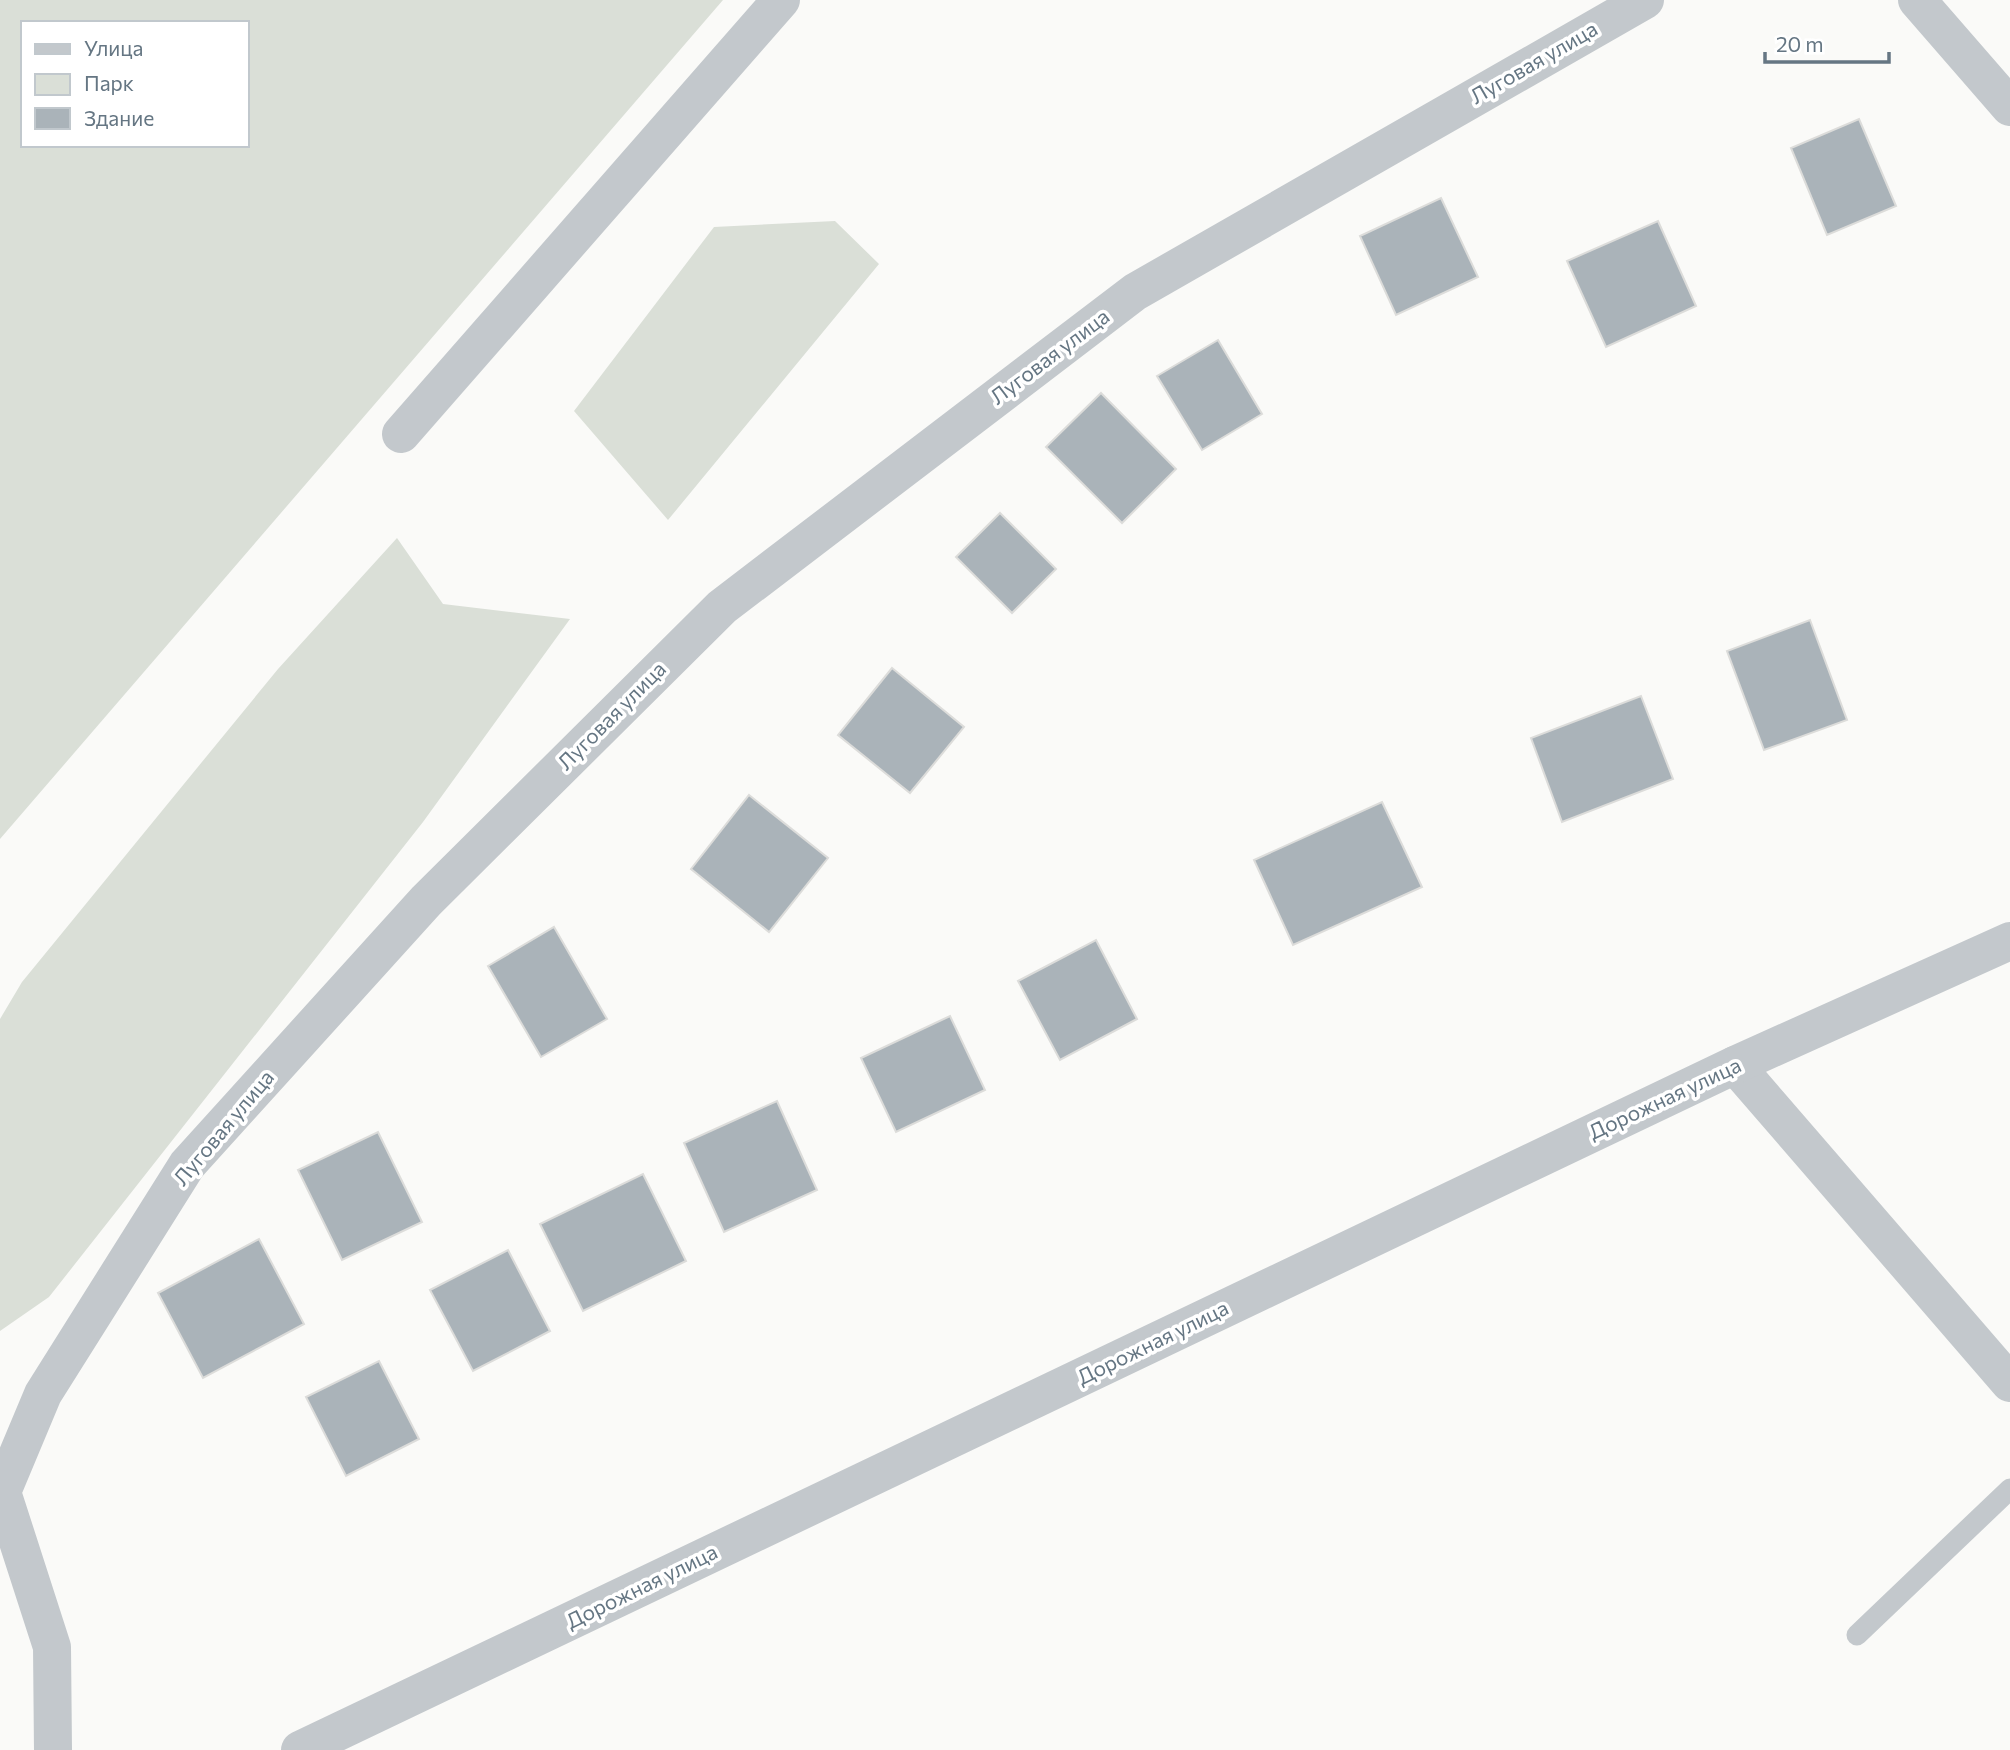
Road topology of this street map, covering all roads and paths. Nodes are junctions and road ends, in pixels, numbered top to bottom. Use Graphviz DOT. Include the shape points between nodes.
graph roads {
  1 [pos="781,0"];
  2 [pos="1645,0"];
  3 [pos="1917,0"];
  4 [pos="2008,100"];
  5 [pos="401,434"];
  6 [pos="2010,941"];
  7 [pos="1735,1065"];
  8 [pos="2010,1383"];
  9 [pos="2010,1489"];
  10 [pos="1857,1635"];
  11 [pos="53,1750"];
  12 [pos="300,1750"];
  1 -- 5 [label="street"];
  2 -- 11 [label="street, Луговая улица" via="1135,292 722,607 426,901 187,1165 43,1394 2,1492 52,1647"];
  3 -- 4 [label="street"];
  6 -- 7 [label="street, Дорожная улица"];
  7 -- 8 [label="street"];
  7 -- 12 [label="street, Дорожная улица"];
  9 -- 10 [label="lane"];
}
